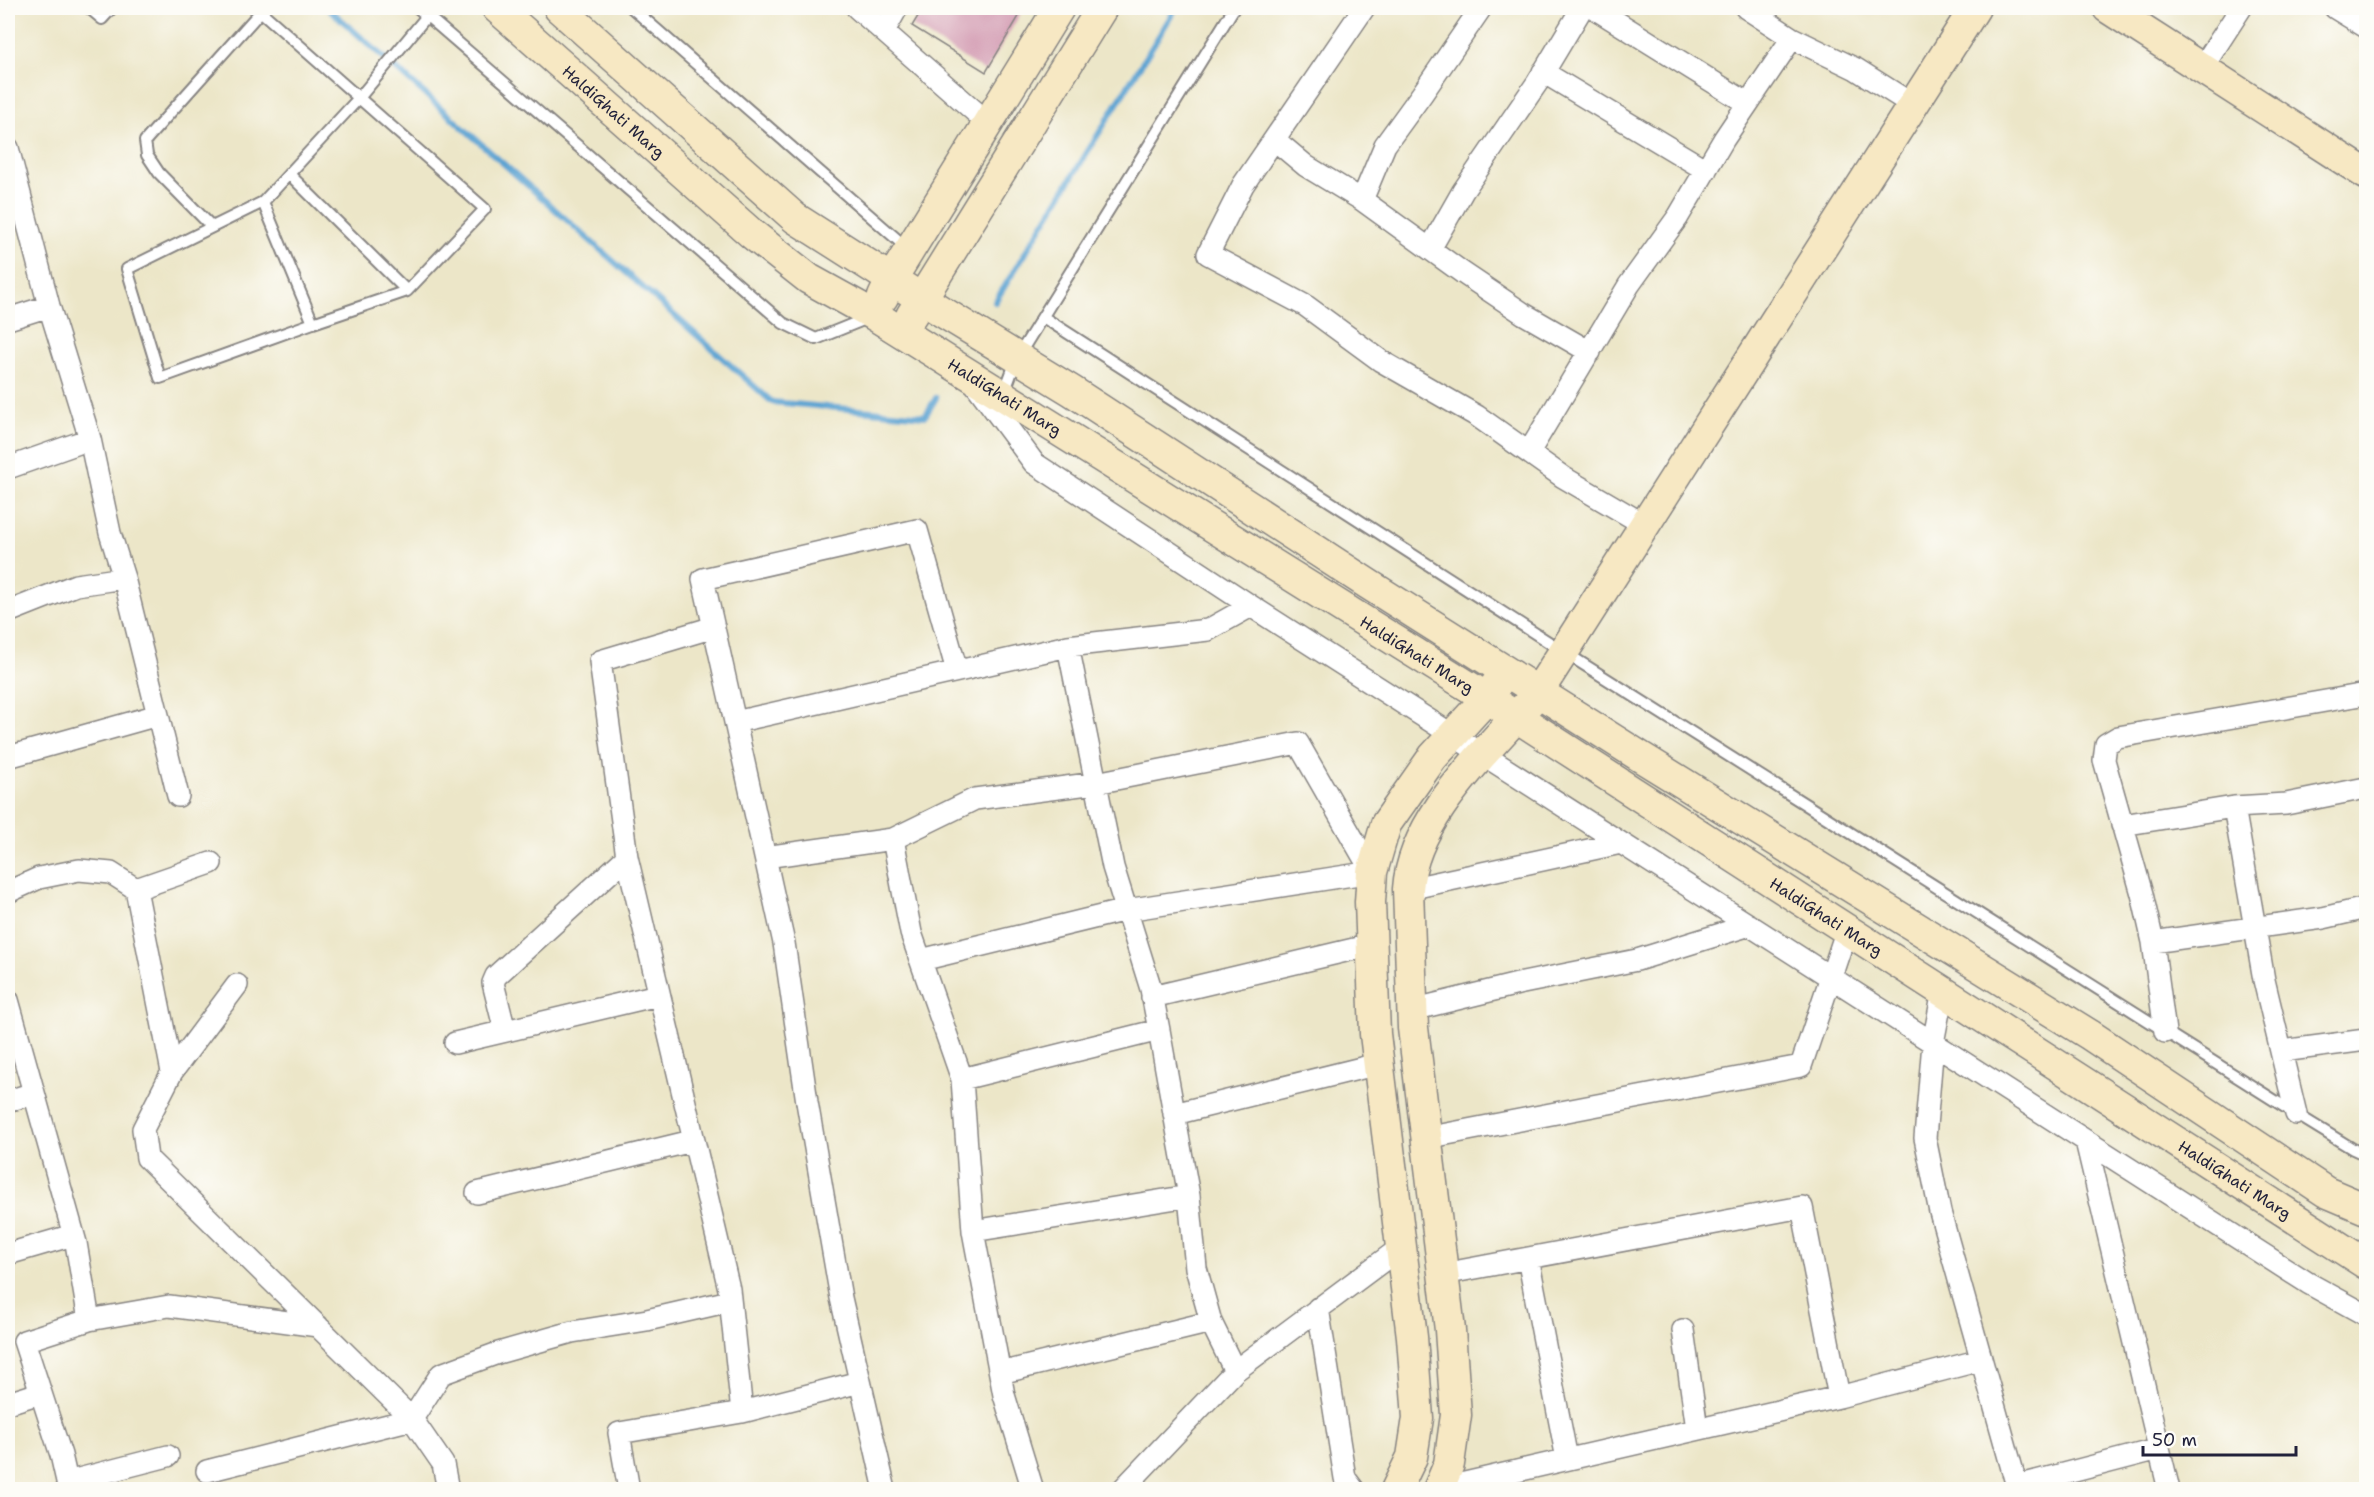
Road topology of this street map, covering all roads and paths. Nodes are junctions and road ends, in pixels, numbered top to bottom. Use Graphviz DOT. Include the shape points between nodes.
graph roads {
  1 [pos="89,8"];
  2 [pos="112,8"];
  3 [pos="418,8"];
  4 [pos="497,8"];
  5 [pos="559,8"];
  6 [pos="632,8"];
  7 [pos="857,8"];
  8 [pos="897,8"];
  9 [pos="1059,8"];
  10 [pos="1102,8"];
  11 [pos="1234,8"];
  12 [pos="1364,8"];
  13 [pos="1481,8"];
  14 [pos="1582,8"];
  15 [pos="1594,8"];
  16 [pos="1746,8"];
  17 [pos="2108,8"];
  18 [pos="2241,8"];
  19 [pos="2336,8"];
  20 [pos="259,9"];
  21 [pos="1964,11"];
  22 [pos="427,16"];
  23 [pos="2367,27"];
  24 [pos="884,31"];
  25 [pos="1792,39"];
  26 [pos="2202,68"];
  27 [pos="1543,72"];
  28 [pos="359,98"];
  29 [pos="1747,103"];
  30 [pos="1913,105"];
  31 [pos="988,123"];
  32 [pos="1275,140"];
  33 [pos="8,148"];
  34 [pos="1706,170"];
  35 [pos="289,174"];
  36 [pos="2367,174"];
  37 [pos="1362,200"];
  38 [pos="262,202"];
  39 [pos="212,227"];
  40 [pos="1430,249"];
  41 [pos="910,250"];
  42 [pos="891,280"];
  43 [pos="406,291"];
  44 [pos="922,299"];
  45 [pos="49,306"];
  46 [pos="874,315"];
  47 [pos="1043,317"];
  48 [pos="8,319"];
  49 [pos="313,323"];
  50 [pos="900,332"];
  51 [pos="1590,352"];
  52 [pos="1017,358"];
  53 [pos="969,375"];
  54 [pos="1002,396"];
  55 [pos="90,439"];
  56 [pos="1529,452"];
  57 [pos="8,468"];
  58 [pos="1645,525"];
  59 [pos="124,578"];
  60 [pos="1242,611"];
  61 [pos="8,612"];
  62 [pos="714,627"];
  63 [pos="1068,646"];
  64 [pos="1564,652"];
  65 [pos="957,671"];
  66 [pos="1506,671"];
  67 [pos="1538,692"];
  68 [pos="2367,694"];
  69 [pos="1487,698"];
  70 [pos="158,715"];
  71 [pos="1517,717"];
  72 [pos="735,722"];
  73 [pos="1453,735"];
  74 [pos="1483,754"];
  75 [pos="8,757"];
  76 [pos="1096,783"];
  77 [pos="2367,788"];
  78 [pos="178,796"];
  79 [pos="2234,807"];
  80 [pos="2122,825"];
  81 [pos="892,839"];
  82 [pos="1621,843"];
  83 [pos="765,856"];
  84 [pos="627,857"];
  85 [pos="211,863"];
  86 [pos="1372,872"];
  87 [pos="136,889"];
  88 [pos="1408,889"];
  89 [pos="8,892"];
  90 [pos="2367,908"];
  91 [pos="1126,910"];
  92 [pos="1749,925"];
  93 [pos="2254,928"];
  94 [pos="1847,929"];
  95 [pos="2153,942"];
  96 [pos="1371,945"];
  97 [pos="921,960"];
  98 [pos="1832,978"];
  99 [pos="237,985"];
  100 [pos="1943,991"];
  101 [pos="658,995"];
  102 [pos="1152,997"];
  103 [pos="8,1000"];
  104 [pos="1412,1010"];
  105 [pos="1159,1030"];
  106 [pos="505,1031"];
  107 [pos="2165,1032"];
  108 [pos="2367,1040"];
  109 [pos="455,1043"];
  110 [pos="1933,1043"];
  111 [pos="2282,1051"];
  112 [pos="1378,1064"];
  113 [pos="172,1072"];
  114 [pos="962,1079"];
  115 [pos="34,1094"];
  116 [pos="8,1101"];
  117 [pos="1174,1114"];
  118 [pos="2296,1114"];
  119 [pos="1426,1138"];
  120 [pos="692,1141"];
  121 [pos="2086,1141"];
  122 [pos="2367,1155"];
  123 [pos="477,1193"];
  124 [pos="1189,1197"];
  125 [pos="2367,1209"];
  126 [pos="973,1231"];
  127 [pos="73,1235"];
  128 [pos="1400,1248"];
  129 [pos="8,1254"];
  130 [pos="1528,1258"];
  131 [pos="2367,1264"];
  132 [pos="1443,1274"];
  133 [pos="730,1301"];
  134 [pos="1318,1308"];
  135 [pos="2367,1315"];
  136 [pos="89,1320"];
  137 [pos="1211,1322"];
  138 [pos="318,1326"];
  139 [pos="1683,1330"];
  140 [pos="1981,1360"];
  141 [pos="1235,1371"];
  142 [pos="1000,1373"];
  143 [pos="860,1382"];
  144 [pos="40,1393"];
  145 [pos="1839,1396"];
  146 [pos="8,1403"];
  147 [pos="742,1412"];
  148 [pos="412,1419"];
  149 [pos="1697,1429"];
  150 [pos="2159,1449"];
  151 [pos="168,1456"];
  152 [pos="1567,1459"];
  153 [pos="207,1471"];
  154 [pos="68,1486"];
  155 [pos="880,1488"];
  156 [pos="2017,1488"];
  157 [pos="1439,1489"];
  158 [pos="448,1490"];
  159 [pos="629,1490"];
  160 [pos="1033,1490"];
  161 [pos="1122,1490"];
  162 [pos="1354,1490"];
  163 [pos="1396,1490"];
  164 [pos="2169,1490"];
  1 -- 2 [label="lane" via="102,19"];
  3 -- 22 [label="lane"];
  4 -- 46 [label="street, HaldiGhati Marg" via="752,234 809,279"];
  5 -- 42 [label="street, HaldiGhati Marg" via="795,218"];
  6 -- 41 [label="lane"];
  7 -- 24 [label="street"];
  8 -- 24 [label="street"];
  9 -- 31 [label="street"];
  10 -- 44 [label="street"];
  11 -- 47 [label="lane"];
  12 -- 32 [label="street"];
  13 -- 37 [label="street" via="1385,145"];
  14 -- 27 [label="street"];
  15 -- 29 [label="street"];
  16 -- 25 [label="street"];
  17 -- 26 [label="street"];
  18 -- 26 [label="street"];
  19 -- 23 [label="street"];
  20 -- 28 [label="lane"];
  20 -- 39 [label="lane" via="145,141 147,155 159,173"];
  21 -- 30 [label="street"];
  22 -- 28 [label="lane"];
  22 -- 46 [label="lane" via="783,323 816,339"];
  24 -- 31 [label="street"];
  25 -- 29 [label="street"];
  25 -- 30 [label="street" via="1856,69"];
  26 -- 36 [label="street"];
  27 -- 34 [label="street"];
  27 -- 40 [label="street" via="1463,191"];
  28 -- 35 [label="lane"];
  28 -- 43 [label="lane" via="485,209"];
  29 -- 34 [label="street"];
  30 -- 58 [label="street"];
  31 -- 41 [label="street"];
  32 -- 37 [label="street" via="1306,166"];
  32 -- 56 [label="street" via="1243,185 1208,255 1306,306 1381,361 1477,416"];
  33 -- 45 [label="street"];
  34 -- 51 [label="street" via="1629,285"];
  35 -- 38 [label="lane"];
  35 -- 43 [label="lane"];
  37 -- 40 [label="street"];
  38 -- 39 [label="lane"];
  38 -- 49 [label="lane"];
  39 -- 49 [label="lane" via="127,269 160,378"];
  40 -- 51 [label="street" via="1524,314"];
  41 -- 42 [label="street"];
  42 -- 44 [label="street, HaldiGhati Marg"];
  42 -- 46 [label="street"];
  43 -- 49 [label="lane"];
  44 -- 50 [label="street"];
  44 -- 52 [label="street, HaldiGhati Marg"];
  45 -- 48 [label="street"];
  45 -- 55 [label="street"];
  46 -- 50 [label="street, HaldiGhati Marg"];
  47 -- 52 [label="lane"];
  47 -- 64 [label="lane"];
  50 -- 53 [label="street, HaldiGhati Marg"];
  51 -- 56 [label="street"];
  52 -- 54 [label="lane"];
  52 -- 66 [label="street, HaldiGhati Marg"];
  53 -- 54 [label="street, HaldiGhati Marg"];
  53 -- 60 [label="street" via="1034,463"];
  54 -- 69 [label="street, HaldiGhati Marg"];
  55 -- 57 [label="street"];
  55 -- 59 [label="street"];
  56 -- 58 [label="street" via="1563,477"];
  58 -- 64 [label="street"];
  59 -- 61 [label="street" via="76,585"];
  59 -- 70 [label="street"];
  60 -- 63 [label="street" via="1209,630"];
  60 -- 73 [label="street"];
  62 -- 65 [label="street" via="703,579 917,530"];
  62 -- 72 [label="street"];
  62 -- 84 [label="street" via="600,661"];
  63 -- 65 [label="street"];
  63 -- 76 [label="street"];
  64 -- 67 [label="street"];
  64 -- 107 [label="lane"];
  65 -- 72 [label="street"];
  66 -- 67 [label="street, HaldiGhati Marg"];
  66 -- 69 [label="street"];
  67 -- 71 [label="street"];
  67 -- 125 [label="street, HaldiGhati Marg" via="2090,1035 2326,1192"];
  68 -- 80 [label="street" via="2118,737 2106,744 2104,760"];
  69 -- 71 [label="street, HaldiGhati Marg"];
  69 -- 73 [label="street"];
  70 -- 75 [label="street"];
  70 -- 78 [label="street"];
  71 -- 74 [label="street"];
  71 -- 94 [label="street, HaldiGhati Marg"];
  72 -- 83 [label="street"];
  73 -- 74 [label="street"];
  73 -- 86 [label="street" via="1386,824"];
  74 -- 82 [label="street"];
  74 -- 88 [label="street" via="1462,777 1421,837"];
  76 -- 81 [label="street" via="975,799"];
  76 -- 86 [label="street" via="1298,743"];
  76 -- 91 [label="street"];
  77 -- 79 [label="street" via="2286,804"];
  79 -- 80 [label="street"];
  79 -- 93 [label="street"];
  80 -- 95 [label="street"];
  81 -- 83 [label="street"];
  81 -- 97 [label="street" via="911,933"];
  82 -- 88 [label="street"];
  82 -- 92 [label="street"];
  83 -- 143 [label="street" via="784,943 841,1298"];
  84 -- 101 [label="street"];
  84 -- 106 [label="street" via="496,976 494,983"];
  85 -- 87 [label="street"];
  86 -- 91 [label="street"];
  86 -- 96 [label="street"];
  87 -- 89 [label="street" via="111,873 79,870 39,878"];
  87 -- 113 [label="street"];
  88 -- 104 [label="street"];
  90 -- 93 [label="street"];
  91 -- 97 [label="street"];
  91 -- 102 [label="street"];
  92 -- 98 [label="street"];
  92 -- 104 [label="street" via="1637,960"];
  93 -- 95 [label="street"];
  93 -- 111 [label="street"];
  94 -- 98 [label="street"];
  94 -- 100 [label="street, HaldiGhati Marg"];
  95 -- 107 [label="street"];
  96 -- 102 [label="street"];
  96 -- 112 [label="street"];
  97 -- 114 [label="street"];
  98 -- 110 [label="street"];
  98 -- 119 [label="street" via="1801,1066"];
  99 -- 113 [label="street"];
  100 -- 110 [label="street"];
  100 -- 131 [label="street, HaldiGhati Marg"];
  101 -- 106 [label="street"];
  101 -- 120 [label="street"];
  102 -- 105 [label="street"];
  103 -- 115 [label="street"];
  104 -- 119 [label="street"];
  105 -- 114 [label="street"];
  105 -- 117 [label="street"];
  106 -- 109 [label="street"];
  107 -- 118 [label="lane"];
  108 -- 111 [label="street"];
  110 -- 121 [label="street"];
  110 -- 140 [label="street" via="1925,1138 1940,1212"];
  111 -- 118 [label="street"];
  112 -- 117 [label="street"];
  112 -- 128 [label="street"];
  113 -- 138 [label="street" via="143,1129 147,1158"];
  114 -- 126 [label="street"];
  115 -- 116 [label="street"];
  115 -- 127 [label="street"];
  117 -- 124 [label="street"];
  118 -- 122 [label="lane"];
  119 -- 132 [label="street"];
  120 -- 123 [label="street"];
  120 -- 133 [label="street"];
  121 -- 135 [label="street" via="2308,1283"];
  121 -- 150 [label="street"];
  124 -- 126 [label="street"];
  124 -- 137 [label="street" via="1196,1268"];
  126 -- 142 [label="street"];
  127 -- 129 [label="street"];
  127 -- 136 [label="street"];
  128 -- 134 [label="street"];
  128 -- 163 [label="street" via="1418,1418 1412,1457"];
  130 -- 132 [label="street"];
  130 -- 145 [label="street" via="1802,1207"];
  130 -- 152 [label="street"];
  132 -- 157 [label="street" via="1456,1415 1449,1464"];
  133 -- 147 [label="street"];
  133 -- 148 [label="street" via="572,1332 441,1374"];
  134 -- 141 [label="street"];
  134 -- 162 [label="street" via="1345,1478"];
  136 -- 138 [label="street" via="169,1306"];
  136 -- 144 [label="street" via="24,1341"];
  137 -- 141 [label="street"];
  137 -- 142 [label="street"];
  138 -- 148 [label="street"];
  139 -- 149 [label="street"];
  140 -- 145 [label="street"];
  140 -- 156 [label="street"];
  141 -- 161 [label="street"];
  142 -- 160 [label="street"];
  143 -- 147 [label="street"];
  143 -- 155 [label="street"];
  144 -- 146 [label="street"];
  144 -- 154 [label="street"];
  145 -- 149 [label="street"];
  147 -- 159 [label="street" via="619,1433"];
  148 -- 153 [label="street"];
  148 -- 158 [label="street" via="443,1464"];
  149 -- 152 [label="street"];
  150 -- 156 [label="street"];
  150 -- 164 [label="street"];
  151 -- 154 [label="street"];
  152 -- 157 [label="street"];
}
